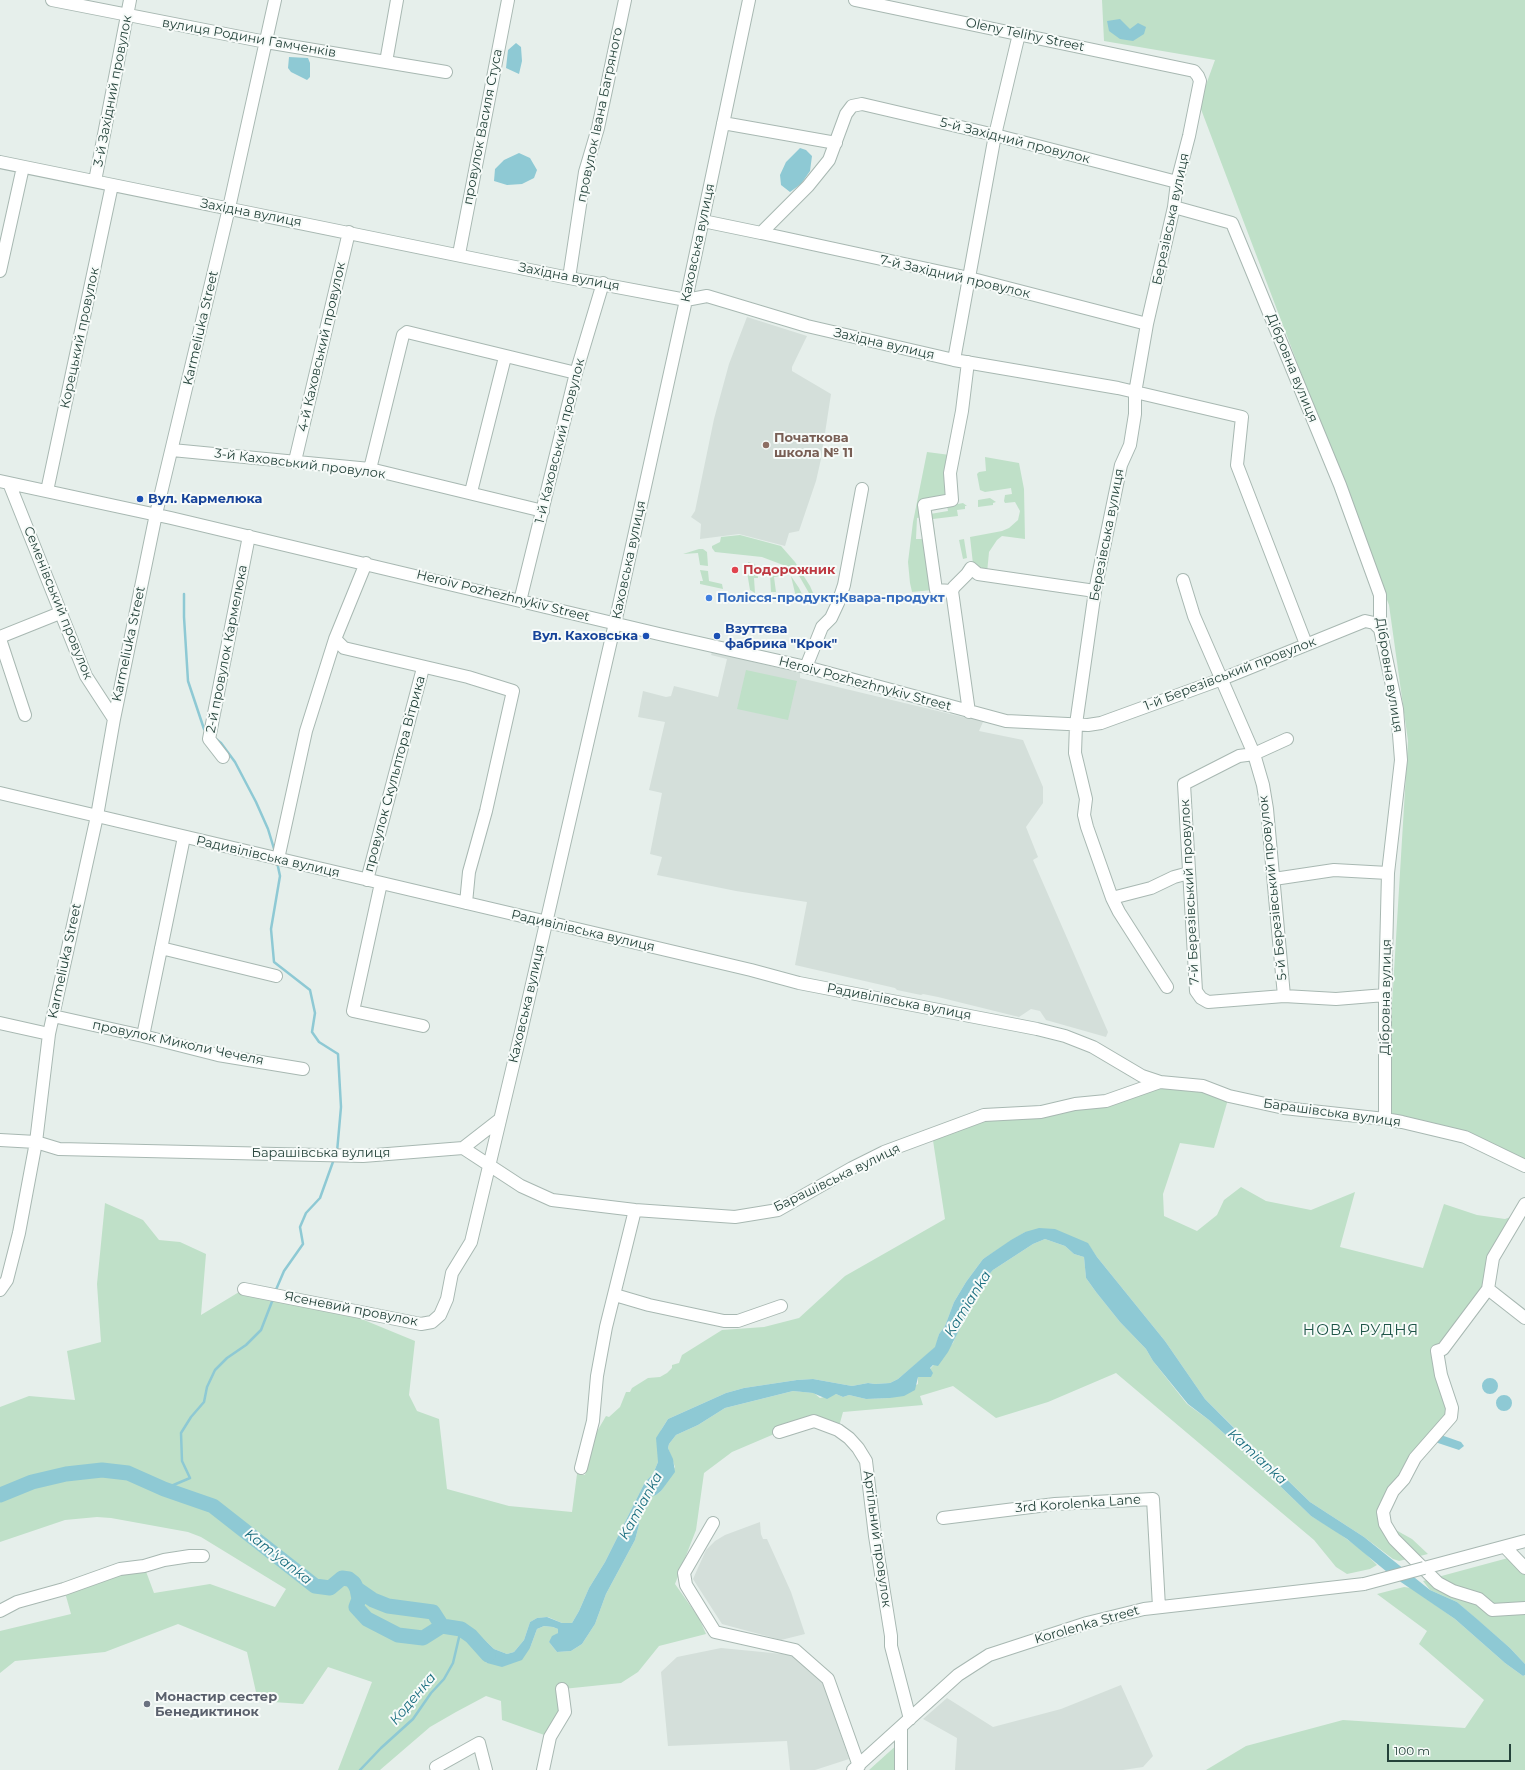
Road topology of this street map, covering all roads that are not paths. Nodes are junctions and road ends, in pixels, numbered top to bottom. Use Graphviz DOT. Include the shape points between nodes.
graph roads {
  1 [pos="52,0"];
  2 [pos="130,0"];
  3 [pos="275,0"];
  4 [pos="397,0"];
  5 [pos="508,0"];
  6 [pos="625,0"];
  7 [pos="749,0"];
  8 [pos="855,0"];
  9 [pos="127,15"];
  10 [pos="1019,34"];
  11 [pos="266,42"];
  12 [pos="386,62"];
  13 [pos="1194,71"];
  14 [pos="446,72"];
  15 [pos="723,123"];
  16 [pos="995,135"];
  17 [pos="836,143"];
  18 [pos="0,162"];
  19 [pos="23,167"];
  20 [pos="95,182"];
  21 [pos="1177,182"];
  22 [pos="112,185"];
  23 [pos="1174,207"];
  24 [pos="229,208"];
  25 [pos="703,220"];
  26 [pos="349,232"];
  27 [pos="761,233"];
  28 [pos="459,254"];
  29 [pos="0,271"];
  30 [pos="569,278"];
  31 [pos="970,278"];
  32 [pos="603,283"];
  33 [pos="686,300"];
  34 [pos="1147,324"];
  35 [pos="505,357"];
  36 [pos="954,360"];
  37 [pos="968,362"];
  38 [pos="576,373"];
  39 [pos="1135,393"];
  40 [pos="172,450"];
  41 [pos="295,461"];
  42 [pos="370,470"];
  43 [pos="5,482"];
  44 [pos="862,489"];
  45 [pos="47,490"];
  46 [pos="472,492"];
  47 [pos="543,511"];
  48 [pos="156,514"];
  49 [pos="249,536"];
  50 [pos="366,564"];
  51 [pos="1183,580"];
  52 [pos="952,591"];
  53 [pos="1095,591"];
  54 [pos="520,600"];
  55 [pos="60,613"];
  56 [pos="615,623"];
  57 [pos="1380,629"];
  58 [pos="0,638"];
  59 [pos="335,639"];
  60 [pos="1306,644"];
  61 [pos="806,667"];
  62 [pos="423,668"];
  63 [pos="1222,679"];
  64 [pos="969,712"];
  65 [pos="24,715"];
  66 [pos="114,719"];
  67 [pos="1076,724"];
  68 [pos="1287,739"];
  69 [pos="1254,754"];
  70 [pos="223,757"];
  71 [pos="0,793"];
  72 [pos="97,816"];
  73 [pos="184,837"];
  74 [pos="278,859"];
  75 [pos="1189,873"];
  76 [pos="1388,873"];
  77 [pos="1274,878"];
  78 [pos="367,880"];
  79 [pos="381,883"];
  80 [pos="1112,898"];
  81 [pos="466,903"];
  82 [pos="545,922"];
  83 [pos="161,948"];
  84 [pos="276,976"];
  85 [pos="1167,987"];
  86 [pos="1384,995"];
  87 [pos="1284,996"];
  88 [pos="53,1016"];
  89 [pos="0,1023"];
  90 [pos="423,1026"];
  91 [pos="49,1034"];
  92 [pos="143,1036"];
  93 [pos="303,1068"];
  94 [pos="1136,1073"];
  95 [pos="1160,1082"];
  96 [pos="1127,1094"];
  97 [pos="1385,1119"];
  98 [pos="499,1120"];
  99 [pos="0,1140"];
  100 [pos="36,1142"];
  101 [pos="463,1148"];
  102 [pos="489,1165"];
  103 [pos="1525,1166"];
  104 [pos="1525,1204"];
  105 [pos="635,1210"];
  106 [pos="244,1289"];
  107 [pos="1488,1289"];
  108 [pos="0,1290"];
  109 [pos="615,1295"];
  110 [pos="781,1306"];
  111 [pos="1525,1318"];
  112 [pos="779,1432"];
  113 [pos="581,1468"];
  114 [pos="943,1518"];
  115 [pos="713,1522"];
  116 [pos="1525,1541"];
  117 [pos="1505,1547"];
  118 [pos="204,1556"];
  119 [pos="1525,1568"];
  120 [pos="1159,1607"];
  121 [pos="1525,1608"];
  122 [pos="0,1611"];
  123 [pos="562,1689"];
  124 [pos="906,1724"];
  125 [pos="436,1767"];
  126 [pos="856,1768"];
  127 [pos="486,1770"];
  128 [pos="543,1770"];
  129 [pos="901,1770"];
  1 -- 9 [label="street, вулиця Родини Гамченків"];
  2 -- 9 [label="street, 3-й Західний провулок"];
  3 -- 11 [label="street, Karmeliuka Street"];
  4 -- 12 [label="street"];
  5 -- 28 [label="street, провулок Василя Стуса"];
  6 -- 30 [label="street, провулок Івана Багряного" via="598,128 585,172"];
  7 -- 15 [label="street, Каховська вулиця"];
  8 -- 10 [label="street, Oleny Telihy Street"];
  9 -- 11 [label="street, вулиця Родини Гамченків"];
  9 -- 20 [label="street, 3-й Західний провулок"];
  10 -- 13 [label="street, Oleny Telihy Street"];
  10 -- 16 [label="street"];
  11 -- 12 [label="street, вулиця Родини Гамченків"];
  11 -- 24 [label="street, Karmeliuka Street"];
  12 -- 14 [label="street, вулиця Родини Гамченків"];
  13 -- 21 [label="street, Березівська вулиця" via="1200,81"];
  15 -- 17 [label="street"];
  15 -- 25 [label="street, Каховська вулиця"];
  16 -- 17 [label="street, 5-й Західний провулок" via="862,104 852,106 846,114"];
  16 -- 21 [label="street, 5-й Західний провулок"];
  16 -- 31 [label="street"];
  17 -- 27 [label="street" via="829,160 808,186"];
  18 -- 19 [label="street, Західна вулиця"];
  19 -- 20 [label="street, Західна вулиця"];
  19 -- 29 [label="street"];
  20 -- 22 [label="street, Західна вулиця"];
  21 -- 23 [label="street, Березівська вулиця"];
  22 -- 24 [label="street, Західна вулиця"];
  22 -- 45 [label="street, Корецький провулок"];
  23 -- 34 [label="street, Березівська вулиця"];
  23 -- 57 [label="street, Дібровна вулиця" via="1232,223 1340,485 1380,594"];
  24 -- 26 [label="street, Західна вулиця"];
  24 -- 40 [label="street, Karmeliuka Street"];
  25 -- 27 [label="street, 7-й Західний провулок"];
  25 -- 33 [label="street, Каховська вулиця"];
  26 -- 28 [label="street, Західна вулиця"];
  26 -- 41 [label="street, 4-й Каховський провулок"];
  27 -- 31 [label="street, 7-й Західний провулок"];
  28 -- 30 [label="street, Західна вулиця"];
  30 -- 32 [label="street, Західна вулиця"];
  31 -- 34 [label="street, 7-й Західний провулок"];
  31 -- 36 [label="street"];
  32 -- 33 [label="street, Західна вулиця"];
  32 -- 38 [label="street, 1-й Каховський провулок"];
  33 -- 36 [label="street, Західна вулиця" via="707,296 807,326"];
  33 -- 56 [label="street, Каховська вулиця"];
  34 -- 39 [label="street, Березівська вулиця"];
  35 -- 38 [label="street"];
  35 -- 42 [label="street" via="404,333"];
  35 -- 46 [label="street"];
  36 -- 37 [label="street, Західна вулиця"];
  37 -- 39 [label="street, Західна вулиця"];
  37 -- 52 [label="street" via="950,473 952,500 924,505 936,590"];
  38 -- 47 [label="street, 1-й Каховський провулок"];
  39 -- 53 [label="street, Березівська вулиця" via="1135,414 1130,445 1121,465"];
  39 -- 60 [label="street, Західна вулиця" via="1242,417 1237,465"];
  40 -- 41 [label="street, 3-й Каховський провулок"];
  40 -- 48 [label="street, Karmeliuka Street"];
  41 -- 42 [label="street, 3-й Каховський провулок"];
  42 -- 46 [label="street, 3-й Каховський провулок"];
  43 -- 45 [label="street, Heroiv Pozhezhnykiv Street"];
  43 -- 55 [label="street, Семенівський провулок"];
  44 -- 61 [label="street" via="844,584 831,618 822,626"];
  45 -- 48 [label="street, Heroiv Pozhezhnykiv Street"];
  46 -- 47 [label="street, 3-й Каховський провулок"];
  47 -- 54 [label="street, 1-й Каховський провулок"];
  48 -- 49 [label="street, Heroiv Pozhezhnykiv Street"];
  48 -- 66 [label="street, Karmeliuka Street"];
  49 -- 50 [label="street, Heroiv Pozhezhnykiv Street"];
  49 -- 70 [label="street, 2-й провулок Кармелюка" via="209,739"];
  50 -- 54 [label="street, Heroiv Pozhezhnykiv Street"];
  50 -- 59 [label="street"];
  51 -- 63 [label="street, 5-й Березівський провулок" via="1189,603"];
  52 -- 53 [label="street" via="971,568 978,574"];
  52 -- 64 [label="street"];
  53 -- 67 [label="street, Березівська вулиця"];
  54 -- 56 [label="street, Heroiv Pozhezhnykiv Street"];
  55 -- 58 [label="street"];
  55 -- 66 [label="street, Семенівський провулок" via="86,676"];
  56 -- 61 [label="street, Heroiv Pozhezhnykiv Street"];
  56 -- 82 [label="street, Каховська вулиця"];
  57 -- 60 [label="street, 1-й Березівський провулок" via="1374,623 1365,621"];
  57 -- 76 [label="street, Дібровна вулиця" via="1396,709 1401,760"];
  58 -- 65 [label="street"];
  59 -- 62 [label="street" via="344,648"];
  59 -- 74 [label="street" via="306,731"];
  60 -- 63 [label="street, 1-й Березівський провулок"];
  61 -- 64 [label="street, Heroiv Pozhezhnykiv Street"];
  62 -- 78 [label="street, провулок Скульптора Вітрика"];
  62 -- 81 [label="street" via="468,677 513,691 470,872"];
  63 -- 67 [label="street, 1-й Березівський провулок" via="1101,723"];
  63 -- 69 [label="street, 5-й Березівський провулок"];
  64 -- 67 [label="street, Heroiv Pozhezhnykiv Street" via="1006,721"];
  66 -- 72 [label="street, Karmeliuka Street"];
  67 -- 80 [label="street, Березівська вулиця" via="1076,753 1086,799 1084,815"];
  68 -- 69 [label="street, 7-й Березівський провулок"];
  69 -- 75 [label="street, 7-й Березівський провулок" via="1239,756 1184,784"];
  69 -- 77 [label="street, 5-й Березівський провулок" via="1267,809"];
  71 -- 72 [label="street, Радивілівська вулиця"];
  72 -- 73 [label="street, Радивілівська вулиця"];
  72 -- 88 [label="street, Karmeliuka Street"];
  73 -- 74 [label="street, Радивілівська вулиця"];
  73 -- 83 [label="street"];
  74 -- 78 [label="street, Радивілівська вулиця"];
  75 -- 80 [label="street" via="1151,888"];
  75 -- 87 [label="street, 7-й Березівський провулок" via="1196,991 1208,1002"];
  76 -- 77 [label="street" via="1334,870"];
  76 -- 86 [label="street, Дібровна вулиця"];
  77 -- 87 [label="street, 5-й Березівський провулок"];
  78 -- 79 [label="street, Радивілівська вулиця"];
  79 -- 81 [label="street, Радивілівська вулиця"];
  79 -- 90 [label="street" via="353,1011"];
  80 -- 85 [label="street, Березівська вулиця"];
  81 -- 82 [label="street, Радивілівська вулиця"];
  82 -- 94 [label="street, Радивілівська вулиця" via="799,983 1044,1031 1093,1047"];
  82 -- 98 [label="street, Каховська вулиця"];
  83 -- 84 [label="street"];
  83 -- 92 [label="street"];
  86 -- 87 [label="street, 7-й Березівський провулок" via="1336,999"];
  86 -- 97 [label="street, Дібровна вулиця"];
  88 -- 91 [label="street, Karmeliuka Street"];
  88 -- 92 [label="street, провулок Миколи Чечеля"];
  89 -- 91 [label="street"];
  91 -- 100 [label="street, Karmeliuka Street"];
  92 -- 93 [label="street, провулок Миколи Чечеля" via="218,1054"];
  94 -- 95 [label="street, Радивілівська вулиця"];
  94 -- 96 [label="street" via="1137,1083"];
  95 -- 96 [label="street, Барашівська вулиця"];
  95 -- 97 [label="street, Барашівська вулиця" via="1204,1086 1229,1096 1284,1108"];
  96 -- 105 [label="street, Барашівська вулиця" via="1106,1101 1075,1104 1041,1112 984,1115 884,1152 778,1210 734,1217"];
  97 -- 103 [label="street, Барашівська вулиця" via="1465,1137"];
  98 -- 101 [label="street"];
  98 -- 102 [label="street, Каховська вулиця"];
  99 -- 100 [label="street, Барашівська вулиця"];
  100 -- 101 [label="street, Барашівська вулиця" via="59,1150 363,1156"];
  100 -- 108 [label="street, Karmeliuka Street" via="19,1233 7,1280"];
  101 -- 102 [label="street, Барашівська вулиця"];
  102 -- 105 [label="street, Барашівська вулиця" via="521,1186 552,1200"];
  102 -- 106 [label="street, Ясеневий провулок" via="471,1242 452,1273 447,1299 440,1315 432,1322 421,1324"];
  104 -- 107 [label="street" via="1493,1258"];
  105 -- 109 [label="street"];
  107 -- 111 [label="street"];
  107 -- 121 [label="street" via="1438,1351 1441,1375 1452,1408 1451,1417 1415,1458 1404,1479 1393,1491 1383,1512 1385,1524 1394,1539 1438,1584 1479,1599 1492,1610"];
  109 -- 110 [label="street" via="649,1305 738,1321"];
  109 -- 113 [label="street" via="597,1376 593,1421"];
  112 -- 124 [label="street, Артільний провулок" via="814,1421 838,1430 849,1438 866,1461 891,1646"];
  114 -- 120 [label="street, 3rd Korolenka Lane" via="1055,1504 1153,1499"];
  115 -- 126 [label="street" via="684,1573 686,1585 715,1632 795,1650 828,1678"];
  116 -- 117 [label="street, Korolenka Street"];
  117 -- 119 [label="street"];
  117 -- 120 [label="street, Korolenka Street, bridge" via="1364,1584"];
  118 -- 122 [label="street" via="164,1560 120,1570 17,1602"];
  120 -- 124 [label="street, Korolenka Street" via="1087,1624 989,1656 958,1676"];
  123 -- 128 [label="street" via="564,1712 550,1737"];
  124 -- 126 [label="street, Korolenka Street"];
  124 -- 129 [label="street, Артільний провулок"];
  125 -- 127 [label="street" via="479,1743"];
}
